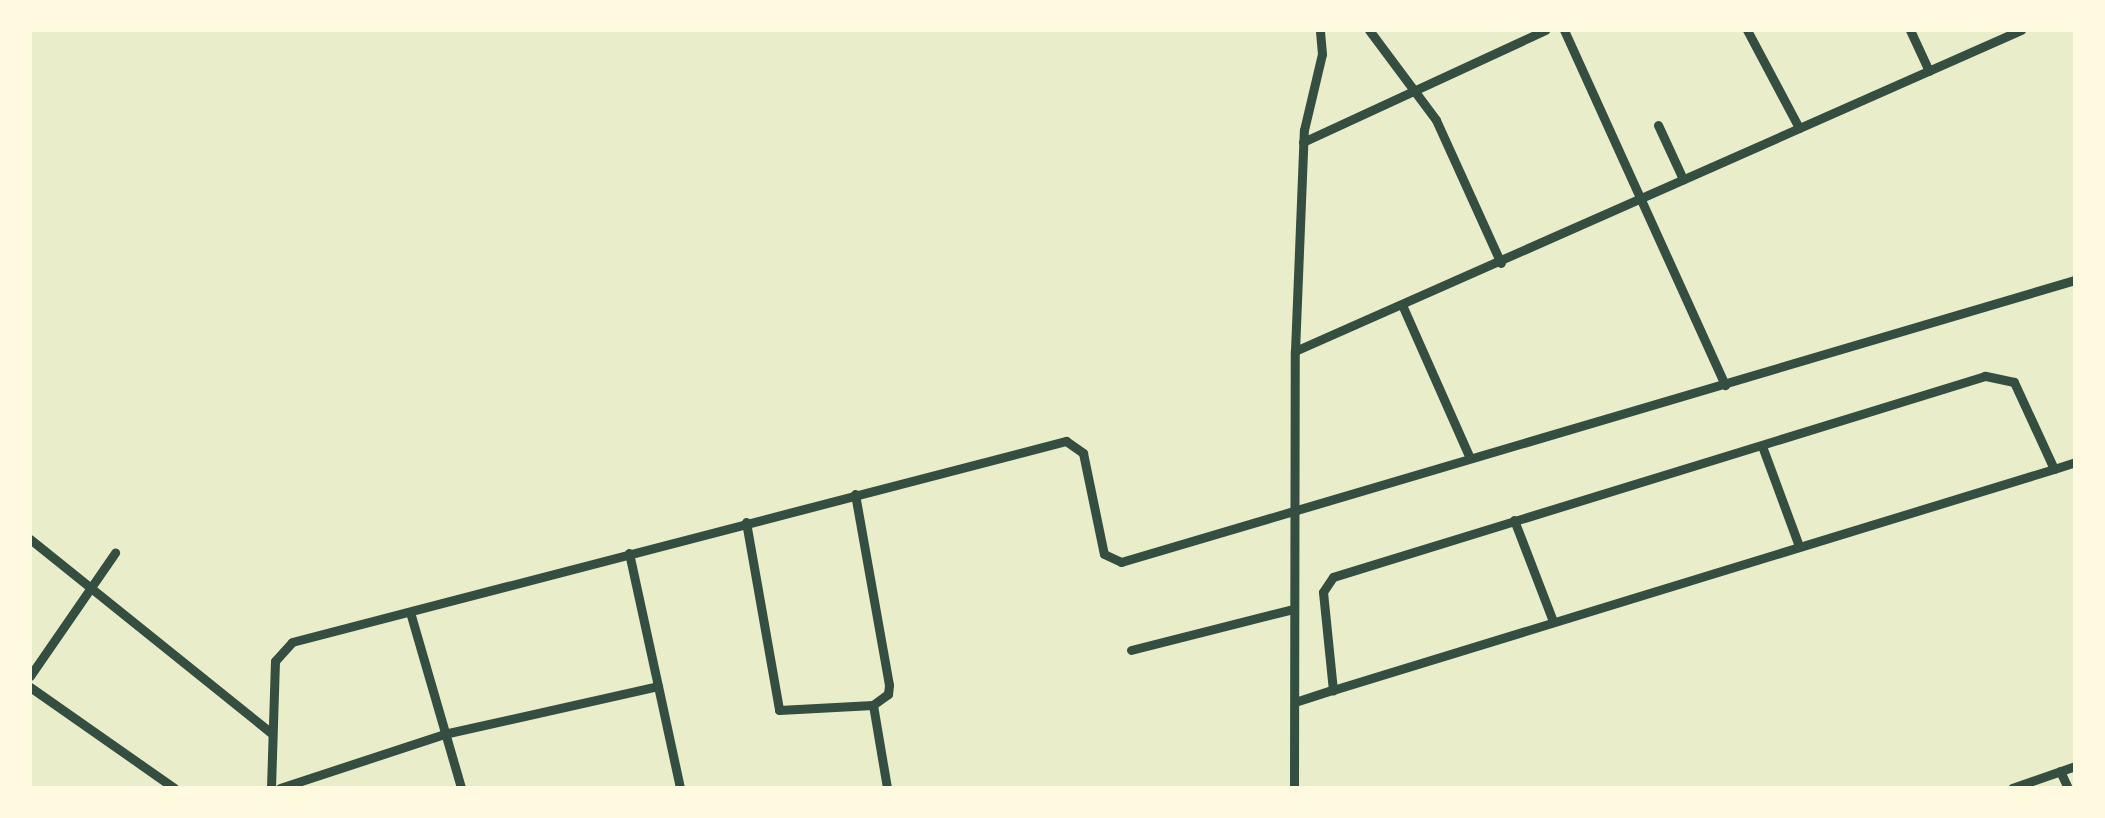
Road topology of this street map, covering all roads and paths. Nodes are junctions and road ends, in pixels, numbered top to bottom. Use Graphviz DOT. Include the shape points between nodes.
graph roads {
  1 [pos="1320,30"];
  2 [pos="1369,30"];
  3 [pos="1545,30"];
  4 [pos="1564,30"];
  5 [pos="1747,30"];
  6 [pos="1910,30"];
  7 [pos="2021,30"];
  8 [pos="1929,72"];
  9 [pos="1417,91"];
  10 [pos="1658,125"];
  11 [pos="1798,128"];
  12 [pos="1303,142"];
  13 [pos="1683,179"];
  14 [pos="1643,197"];
  15 [pos="1501,263"];
  16 [pos="2075,280"];
  17 [pos="1402,307"];
  18 [pos="1294,351"];
  19 [pos="1725,385"];
  20 [pos="1762,446"];
  21 [pos="1470,458"];
  22 [pos="2075,462"];
  23 [pos="2054,470"];
  24 [pos="855,494"];
  25 [pos="1292,508"];
  26 [pos="1514,520"];
  27 [pos="746,522"];
  28 [pos="30,539"];
  29 [pos="1800,546"];
  30 [pos="114,553"];
  31 [pos="629,553"];
  32 [pos="89,590"];
  33 [pos="1292,609"];
  34 [pos="410,612"];
  35 [pos="1554,621"];
  36 [pos="1131,650"];
  37 [pos="30,676"];
  38 [pos="658,686"];
  39 [pos="30,687"];
  40 [pos="1333,690"];
  41 [pos="1295,702"];
  42 [pos="873,705"];
  43 [pos="271,732"];
  44 [pos="444,734"];
  45 [pos="2075,766"];
  46 [pos="2060,771"];
  47 [pos="174,788"];
  48 [pos="271,788"];
  49 [pos="280,788"];
  50 [pos="461,788"];
  51 [pos="680,788"];
  52 [pos="886,788"];
  53 [pos="1294,788"];
  54 [pos="2012,788"];
  55 [pos="2068,788"];
  1 -- 12 [label="street" via="1322,54"];
  2 -- 9 [label="street"];
  3 -- 9 [label="street"];
  4 -- 14 [label="street"];
  5 -- 11 [label="street"];
  6 -- 8 [label="street"];
  7 -- 8 [label="street"];
  8 -- 11 [label="street"];
  9 -- 12 [label="street"];
  9 -- 15 [label="street" via="1445,136"];
  10 -- 13 [label="street"];
  11 -- 13 [label="street"];
  12 -- 18 [label="street"];
  13 -- 14 [label="street"];
  14 -- 15 [label="street"];
  14 -- 19 [label="street"];
  15 -- 17 [label="street"];
  16 -- 19 [label="street"];
  17 -- 18 [label="street"];
  17 -- 21 [label="street"];
  18 -- 25 [label="street"];
  19 -- 21 [label="street"];
  20 -- 23 [label="street" via="1995,374 2020,391"];
  20 -- 26 [label="street"];
  20 -- 29 [label="street"];
  21 -- 25 [label="street"];
  22 -- 23 [label="street"];
  23 -- 29 [label="street"];
  24 -- 25 [label="street" via="1066,441 1083,454 1102,550 1113,562"];
  24 -- 27 [label="street"];
  24 -- 42 [label="street" via="888,685 888,694"];
  25 -- 33 [label="street"];
  26 -- 35 [label="street"];
  26 -- 40 [label="street" via="1328,580 1323,592"];
  27 -- 31 [label="street"];
  27 -- 42 [label="street" via="782,715"];
  28 -- 32 [label="street"];
  29 -- 35 [label="street"];
  30 -- 32 [label="street"];
  31 -- 34 [label="street"];
  31 -- 38 [label="street"];
  32 -- 37 [label="street"];
  32 -- 43 [label="street"];
  33 -- 36 [label="street"];
  33 -- 41 [label="street"];
  34 -- 43 [label="street" via="278,651"];
  34 -- 44 [label="street"];
  35 -- 40 [label="street"];
  38 -- 44 [label="street"];
  38 -- 51 [label="street"];
  39 -- 47 [label="street"];
  40 -- 41 [label="street"];
  41 -- 53 [label="street"];
  42 -- 52 [label="street"];
  43 -- 48 [label="street"];
  44 -- 49 [label="street"];
  44 -- 50 [label="street"];
  45 -- 46 [label="street"];
  46 -- 54 [label="street"];
  46 -- 55 [label="street"];
}
